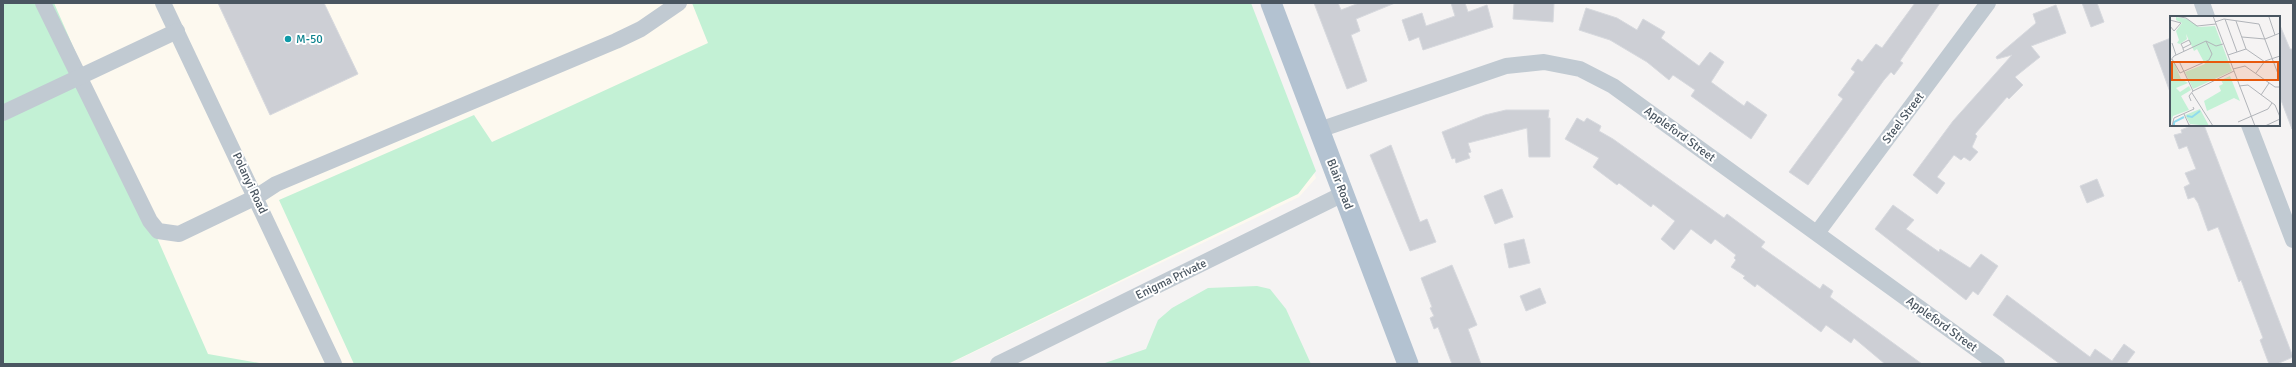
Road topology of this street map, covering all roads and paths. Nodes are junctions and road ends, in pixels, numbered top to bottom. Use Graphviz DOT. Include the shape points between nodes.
graph roads {
  1 [pos="43,3"];
  2 [pos="163,3"];
  3 [pos="679,3"];
  4 [pos="1271,3"];
  5 [pos="1988,3"];
  6 [pos="2202,3"];
  7 [pos="2208,16"];
  8 [pos="177,30"];
  9 [pos="79,75"];
  10 [pos="3,113"];
  11 [pos="2249,126"];
  12 [pos="1319,130"];
  13 [pos="1343,194"];
  14 [pos="256,197"];
  15 [pos="1817,233"];
  16 [pos="2293,240"];
  17 [pos="334,364"];
  18 [pos="998,364"];
  19 [pos="1408,364"];
  20 [pos="1997,364"];
  1 -- 9 [label="street"];
  2 -- 8 [label="street, Polanyi Road"];
  3 -- 14 [label="street" via="641,29 616,41 283,182"];
  4 -- 12 [label="main road, Blair Road"];
  5 -- 15 [label="street, Steel Street"];
  6 -- 7 [label="street"];
  8 -- 9 [label="street"];
  8 -- 14 [label="street, Polanyi Road"];
  9 -- 10 [label="street"];
  9 -- 14 [label="street" via="150,221 158,231 179,234"];
  11 -- 16 [label="street"];
  12 -- 13 [label="main road, Blair Road"];
  12 -- 15 [label="street, Appleford Street" via="1506,66 1544,62 1580,69 1613,86"];
  13 -- 18 [label="street, Enigma Private"];
  13 -- 19 [label="main road, Blair Road"];
  14 -- 17 [label="street, Polanyi Road"];
  15 -- 20 [label="street, Appleford Street"];
}
